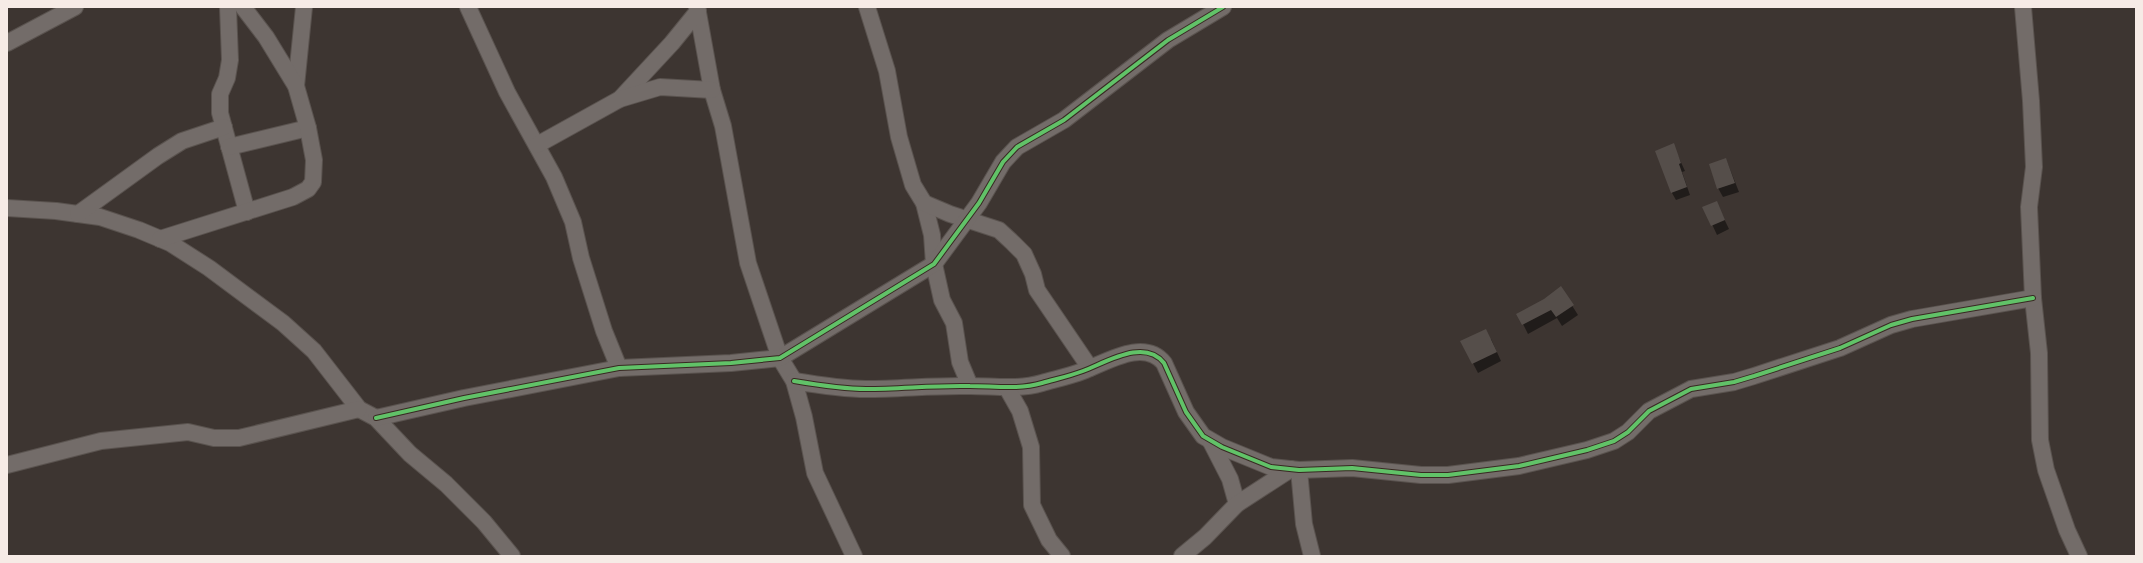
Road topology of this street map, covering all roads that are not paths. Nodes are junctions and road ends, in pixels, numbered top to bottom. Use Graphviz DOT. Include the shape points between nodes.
graph roads {
  1 [pos="75,7"];
  2 [pos="228,7"];
  3 [pos="243,7"];
  4 [pos="304,7"];
  5 [pos="468,7"];
  6 [pos="867,7"];
  7 [pos="1223,7"];
  8 [pos="2023,7"];
  9 [pos="697,9"];
  10 [pos="7,43"];
  11 [pos="296,86"];
  12 [pos="712,90"];
  13 [pos="620,99"];
  14 [pos="224,127"];
  15 [pos="308,128"];
  16 [pos="537,144"];
  17 [pos="229,147"];
  18 [pos="924,203"];
  19 [pos="7,208"];
  20 [pos="248,212"];
  21 [pos="78,214"];
  22 [pos="967,218"];
  23 [pos="160,239"];
  24 [pos="934,264"];
  25 [pos="2033,298"];
  26 [pos="780,358"];
  27 [pos="619,368"];
  28 [pos="1090,368"];
  29 [pos="794,381"];
  30 [pos="970,386"];
  31 [pos="1007,388"];
  32 [pos="359,409"];
  33 [pos="376,418"];
  34 [pos="1211,442"];
  35 [pos="7,465"];
  36 [pos="1295,469"];
  37 [pos="1237,504"];
  38 [pos="512,556"];
  39 [pos="854,556"];
  40 [pos="1062,556"];
  41 [pos="1182,556"];
  42 [pos="1312,556"];
  43 [pos="2079,556"];
  1 -- 10 [label="street"];
  2 -- 14 [label="street" via="230,60 227,78 220,94 220,113"];
  3 -- 11 [label="street" via="266,37"];
  4 -- 11 [label="street"];
  5 -- 16 [label="street" via="507,92"];
  6 -- 18 [label="street" via="887,71 898,137 913,185"];
  7 -- 22 [label="street" via="1168,40 1064,120 1017,147 1003,162 993,182"];
  8 -- 25 [label="street" via="2034,167 2029,207"];
  9 -- 12 [label="street"];
  9 -- 13 [label="street" via="672,43"];
  11 -- 15 [label="street"];
  12 -- 13 [label="street" via="660,87"];
  12 -- 26 [label="street" via="723,126 748,263"];
  13 -- 16 [label="street"];
  14 -- 17 [label="street"];
  14 -- 21 [label="street" via="182,142 158,156"];
  15 -- 17 [label="street"];
  15 -- 20 [label="street" via="314,160 313,182 308,189 293,197"];
  16 -- 27 [label="street" via="573,222 581,258"];
  17 -- 20 [label="street"];
  18 -- 22 [label="street"];
  18 -- 24 [label="street" via="932,235"];
  19 -- 21 [label="street"];
  20 -- 23 [label="street"];
  21 -- 23 [label="street" via="100,217"];
  22 -- 24 [label="street"];
  22 -- 28 [label="street" via="999,230 1024,254 1037,290"];
  23 -- 32 [label="street" via="209,268 283,323 314,351"];
  24 -- 26 [label="street"];
  24 -- 30 [label="street" via="942,300 954,323 963,375"];
  25 -- 36 [label="street" via="1912,319 1891,325 1840,348 1754,376 1690,389 1649,411 1628,432 1614,441 1560,458 1448,475 1352,468"];
  25 -- 43 [label="street" via="2039,353 2040,440 2046,470"];
  26 -- 27 [label="street" via="732,363"];
  26 -- 29 [label="street"];
  27 -- 33 [label="street"];
  28 -- 31 [label="street" via="1040,384"];
  28 -- 34 [label="street" via="1130,353 1143,352 1158,356 1164,363 1186,412 1203,436"];
  29 -- 30 [label="street" via="866,389"];
  29 -- 39 [label="street" via="815,473"];
  30 -- 31 [label="street"];
  31 -- 40 [label="street" via="1020,411 1031,447 1032,505 1049,540"];
  32 -- 33 [label="street"];
  32 -- 35 [label="street" via="239,438 214,438 188,432 101,441"];
  33 -- 38 [label="street" via="410,454 446,484 484,522"];
  34 -- 36 [label="street" via="1271,467"];
  34 -- 37 [label="street" via="1230,479"];
  36 -- 37 [label="street"];
  36 -- 42 [label="street"];
  37 -- 41 [label="street"];
}
